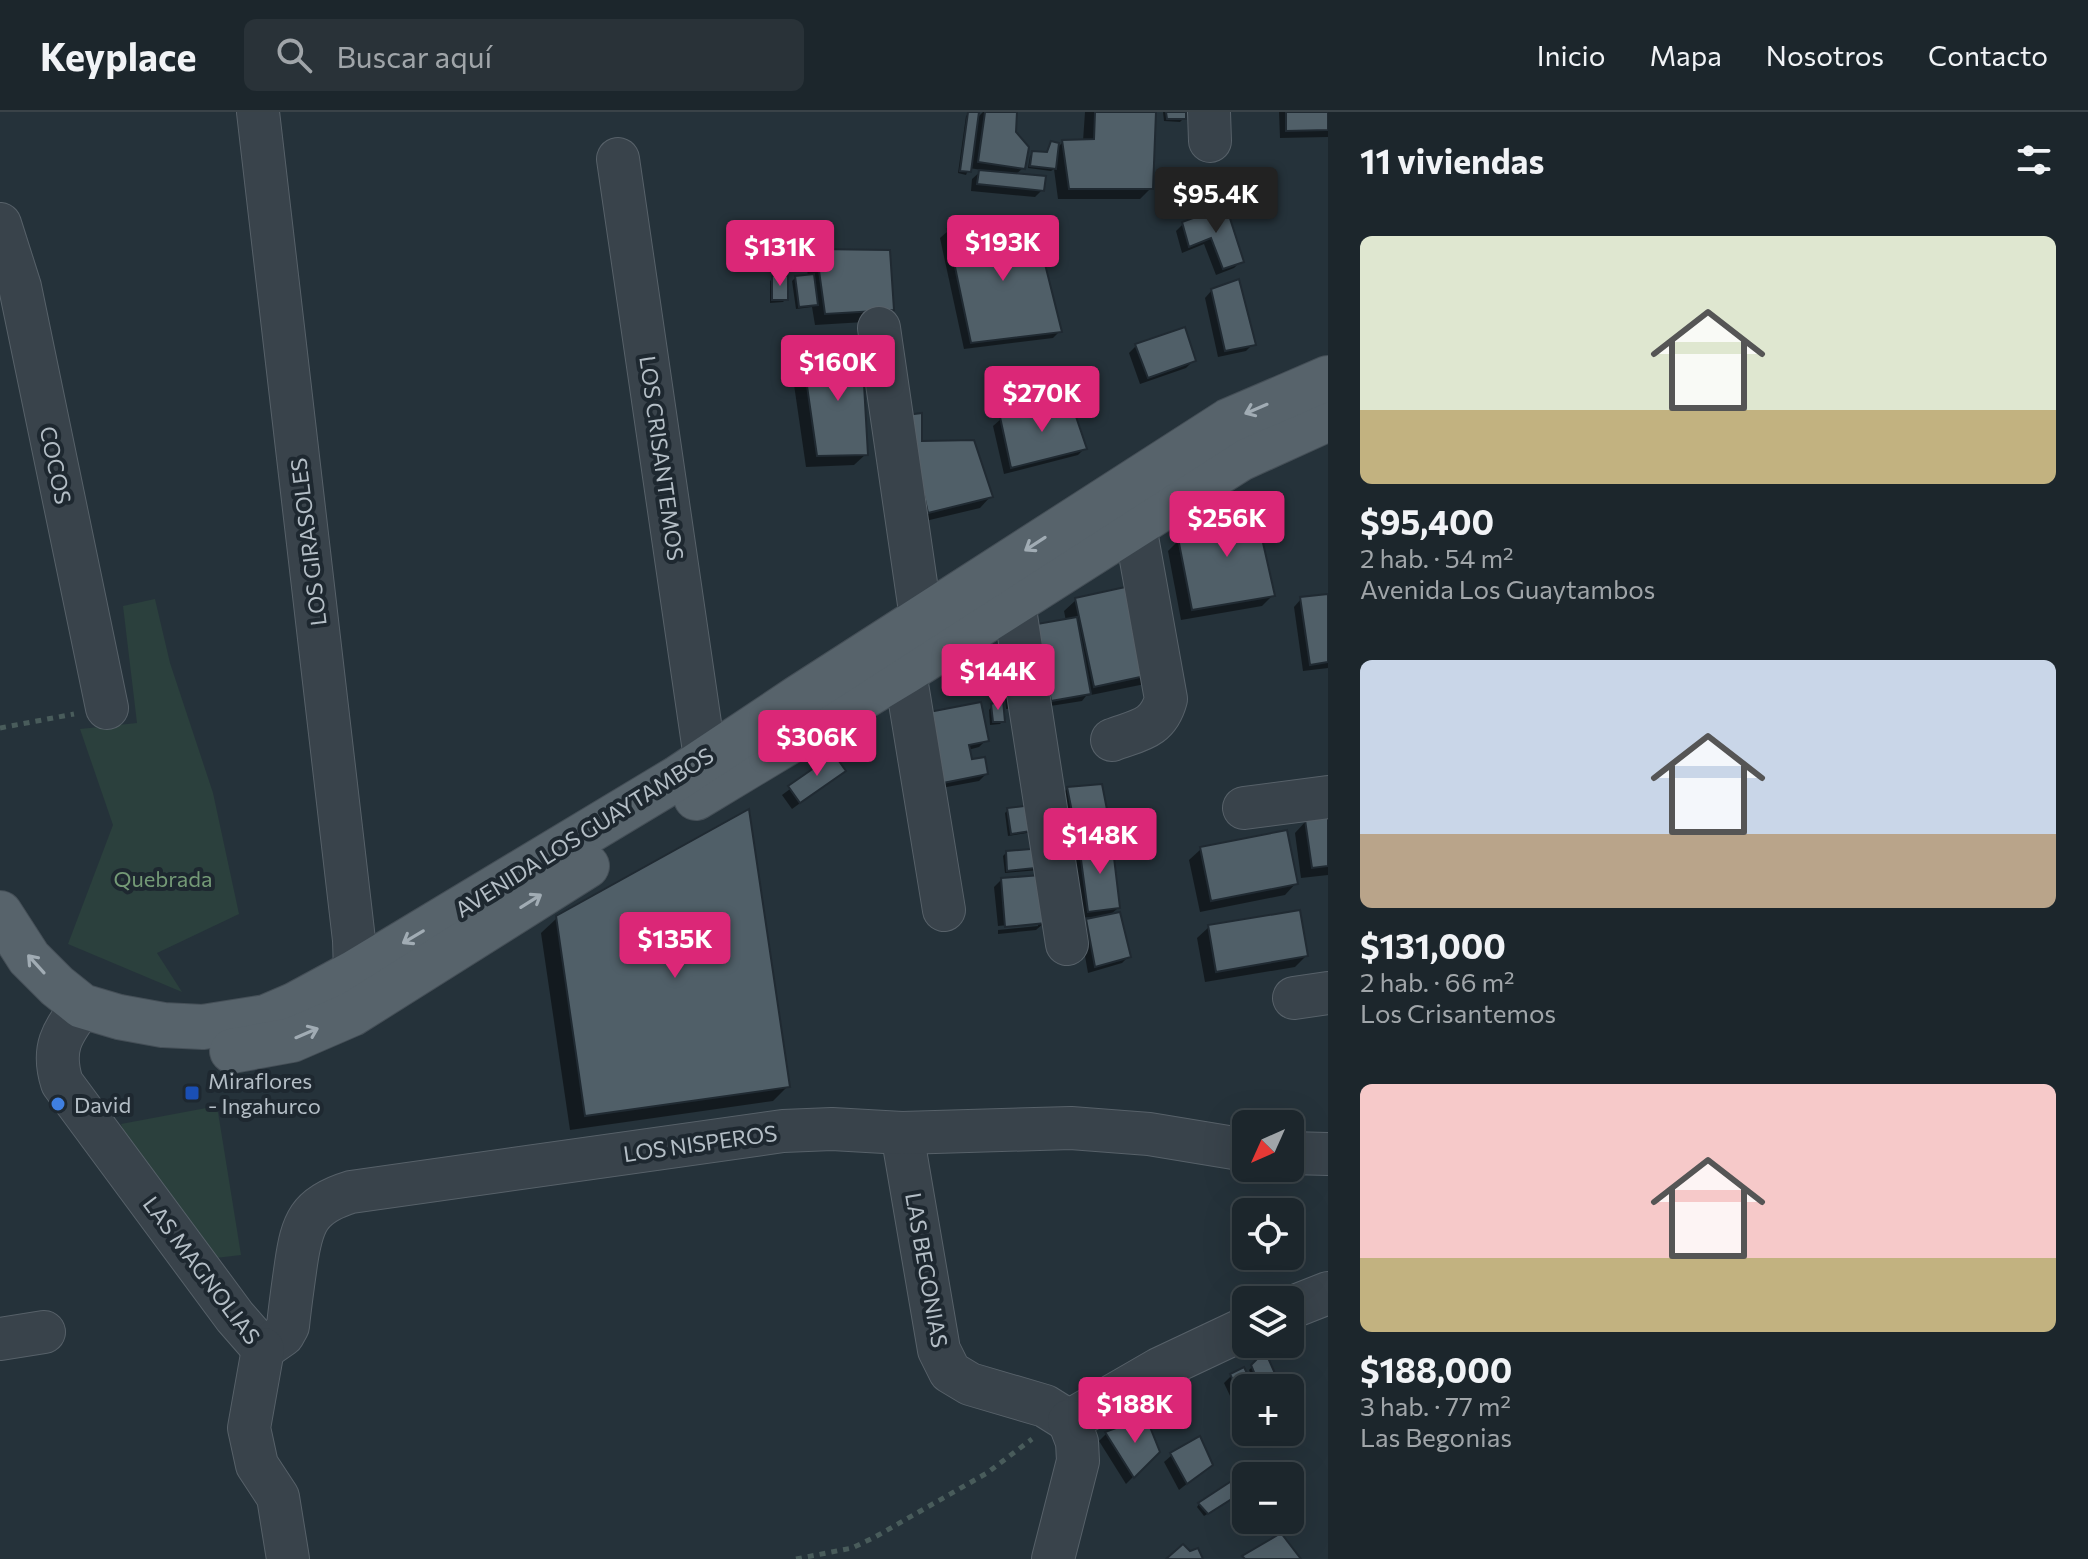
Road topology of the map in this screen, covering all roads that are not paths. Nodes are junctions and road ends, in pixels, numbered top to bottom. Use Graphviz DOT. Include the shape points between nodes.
graph roads {
  1 [pos="258,112"];
  2 [pos="618,159"];
  3 [pos="0,224"];
  4 [pos="879,328"];
  5 [pos="1328,378"];
  6 [pos="1328,420"];
  7 [pos="1135,526"];
  8 [pos="1014,603"];
  9 [pos="921,618"];
  10 [pos="905,672"];
  11 [pos="107,708"];
  12 [pos="1112,740"];
  13 [pos="691,779"];
  14 [pos="1328,797"];
  15 [pos="1244,808"];
  16 [pos="944,910"];
  17 [pos="0,913"];
  18 [pos="1067,944"];
  19 [pos="0,965"];
  20 [pos="355,972"];
  21 [pos="74,1017"];
  22 [pos="204,1040"];
  23 [pos="902,1133"];
  24 [pos="1232,1148"];
  25 [pos="1304,1153"];
  26 [pos="1328,1154"];
  27 [pos="1328,1293"];
  28 [pos="1304,1302"];
  29 [pos="44,1332"];
  30 [pos="1232,1335"];
  31 [pos="0,1339"];
  32 [pos="263,1349"];
  33 [pos="1069,1421"];
  34 [pos="288,1559"];
  35 [pos="1053,1559"];
  1 -- 20 [label="street, LOS GIRASOLES"];
  2 -- 13 [label="street, LOS CRISANTEMOS"];
  3 -- 11 [label="street, COCOS" via="20,287"];
  4 -- 9 [label="street"];
  5 -- 9 [label="main road, AVENIDA LOS GUAYTAMBOS, one-way" via="1228,421"];
  6 -- 7 [label="main road, AVENIDA LOS GUAYTAMBOS" via="1240,459"];
  7 -- 8 [label="main road, AVENIDA LOS GUAYTAMBOS"];
  7 -- 12 [label="street" via="1166,699 1154,724"];
  8 -- 10 [label="main road, AVENIDA LOS GUAYTAMBOS"];
  8 -- 18 [label="street"];
  9 -- 13 [label="main road, AVENIDA LOS GUAYTAMBOS"];
  10 -- 13 [label="main road, AVENIDA LOS GUAYTAMBOS"];
  10 -- 16 [label="street"];
  13 -- 20 [label="main road, AVENIDA LOS GUAYTAMBOS, one-way"];
  22 -- 13 [label="main road, AVENIDA LOS GUAYTAMBOS, one-way" via="292,1040 352,1014"];
  14 -- 15 [label="street"];
  21 -- 17 [label="main road, AVENIDA LOS GUAYTAMBOS, one-way" via="57,986 29,958"];
  19 -- 21 [label="main road, AVENIDA LOS GUAYTAMBOS" via="35,1005"];
  20 -- 22 [label="main road, AVENIDA LOS GUAYTAMBOS" via="294,1005"];
  21 -- 22 [label="main road, AVENIDA LOS GUAYTAMBOS" via="148,1022"];
  21 -- 32 [label="street, LAS MAGNOLIAS" via="58,1046 62,1083"];
  23 -- 24 [label="street, LOS NISPEROS" via="1071,1128"];
  23 -- 32 [label="street, LOS NISPEROS" via="783,1131 333,1197 307,1219 300,1234 288,1326"];
  23 -- 33 [label="street, LAS BEGONIAS" via="939,1350 950,1372 970,1384 1045,1406"];
  25 -- 26 [label="street"];
  27 -- 28 [label="street"];
  29 -- 31 [label="street"];
  30 -- 33 [label="street"];
  32 -- 34 [label="street, LAS MAGNOLIAS" via="251,1406 251,1446 278,1497"];
  33 -- 35 [label="street" via="1078,1461"];
}
